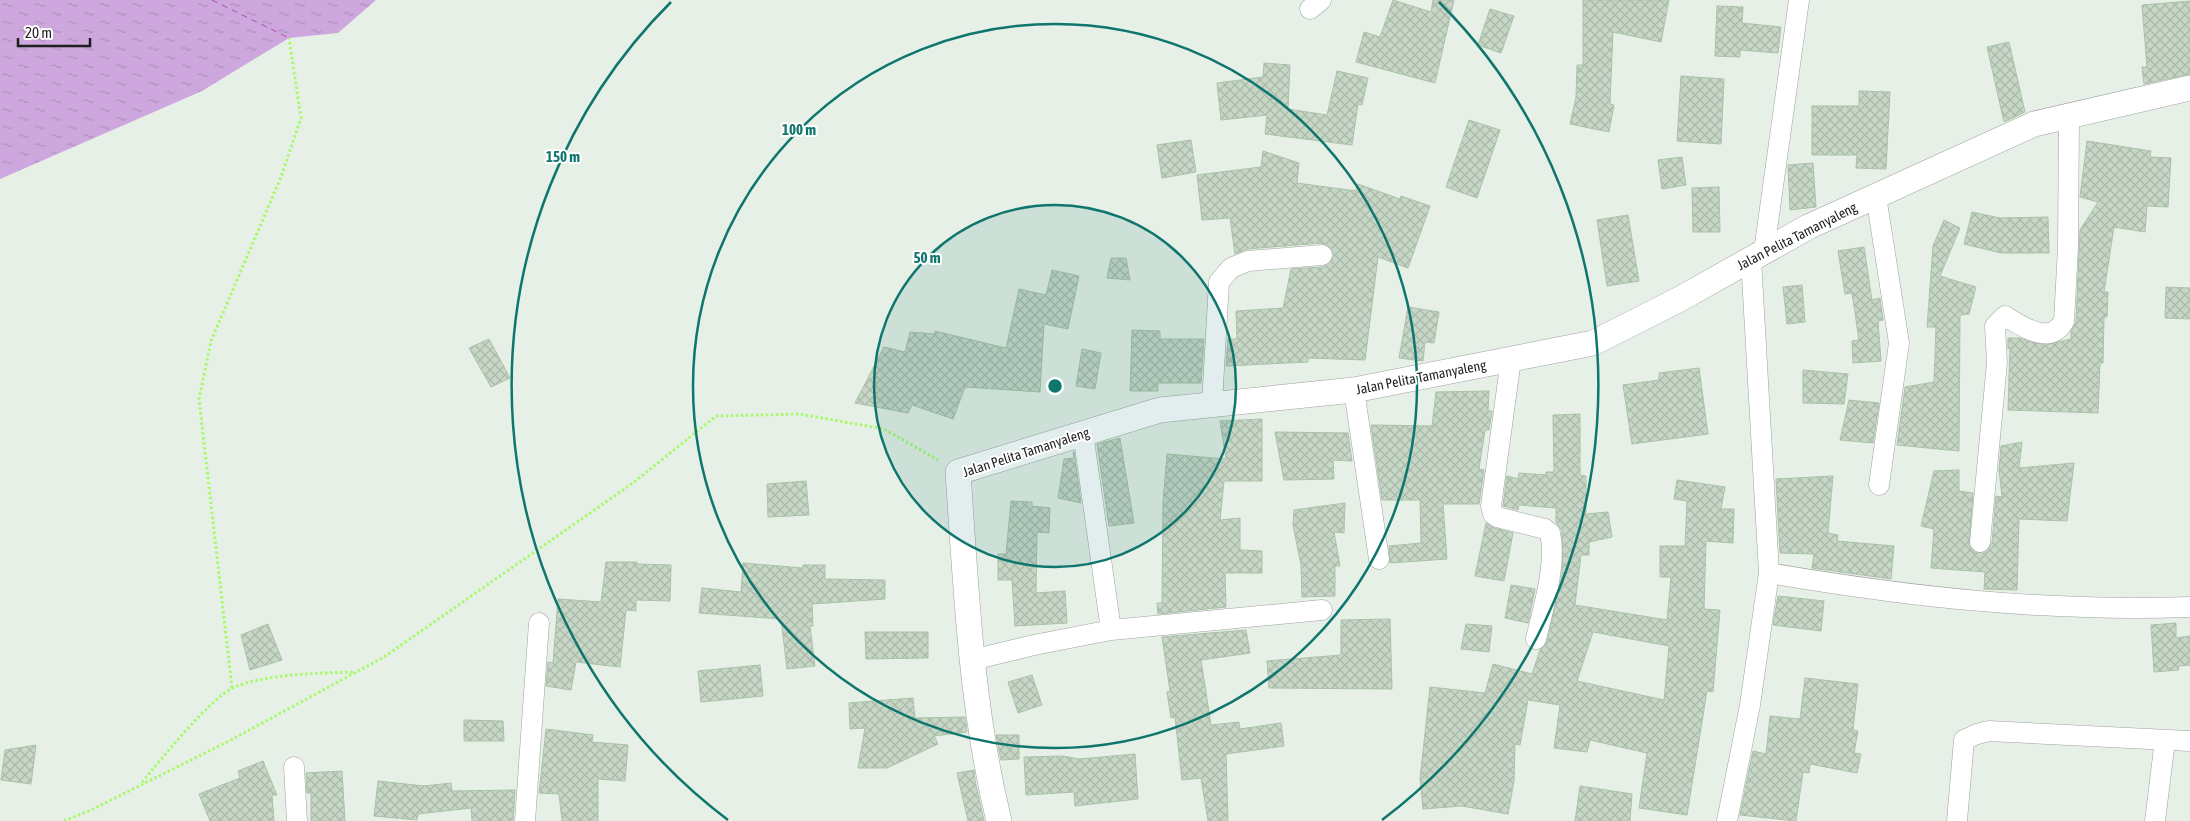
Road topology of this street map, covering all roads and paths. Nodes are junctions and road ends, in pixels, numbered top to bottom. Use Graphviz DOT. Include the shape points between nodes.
graph roads {
  1 [pos="1799,0"];
  2 [pos="289,38"];
  3 [pos="2190,88"];
  4 [pos="2069,115"];
  5 [pos="1876,196"];
  6 [pos="1322,255"];
  7 [pos="1758,255"];
  8 [pos="1511,359"];
  9 [pos="1354,390"];
  10 [pos="1212,404"];
  11 [pos="1084,433"];
  12 [pos="958,472"];
  13 [pos="1880,485"];
  14 [pos="1980,542"];
  15 [pos="1379,559"];
  16 [pos="1769,573"];
  17 [pos="2190,607"];
  18 [pos="1322,610"];
  19 [pos="539,623"];
  20 [pos="1112,630"];
  21 [pos="1536,639"];
  22 [pos="972,660"];
  23 [pos="355,672"];
  24 [pos="232,688"];
  25 [pos="2165,740"];
  26 [pos="2190,742"];
  27 [pos="294,767"];
  28 [pos="140,784"];
  29 [pos="64,821"];
  30 [pos="297,821"];
  31 [pos="526,821"];
  32 [pos="999,821"];
  33 [pos="1727,821"];
  34 [pos="1957,821"];
  35 [pos="2155,821"];
  1 -- 7 [label="street"];
  2 -- 24 [label="path" via="301,118 281,177 211,341 199,399"];
  3 -- 4 [label="street, Jalan Pelita Tamanyaleng"];
  4 -- 5 [label="street, Jalan Pelita Tamanyaleng" via="2034,124"];
  4 -- 14 [label="street" via="2064,321 2060,328 2039,335 2005,316 1995,326 1997,363"];
  5 -- 7 [label="street, Jalan Pelita Tamanyaleng" via="1808,227"];
  5 -- 13 [label="street" via="1899,343"];
  6 -- 10 [label="street" via="1248,261 1231,268 1219,282"];
  7 -- 8 [label="street, Jalan Pelita Tamanyaleng" via="1593,343"];
  7 -- 16 [label="street"];
  8 -- 9 [label="street, Jalan Pelita Tamanyaleng"];
  8 -- 21 [label="street" via="1491,506 1497,517 1550,533 1547,588"];
  9 -- 10 [label="street, Jalan Pelita Tamanyaleng"];
  9 -- 15 [label="street"];
  10 -- 11 [label="street, Jalan Pelita Tamanyaleng" via="1160,410"];
  11 -- 12 [label="street, Jalan Pelita Tamanyaleng"];
  11 -- 20 [label="street"];
  12 -- 22 [label="street, Jalan Pelita Tamanyaleng"];
  12 -- 23 [label="path" via="884,429 800,414 716,416 633,483 384,656"];
  16 -- 17 [label="street" via="1860,588 2016,606"];
  16 -- 33 [label="street" via="1750,705"];
  18 -- 20 [label="street"];
  19 -- 31 [label="street"];
  20 -- 22 [label="street"];
  22 -- 32 [label="street, Jalan Pelita Tamanyaleng" via="983,750"];
  23 -- 24 [label="path" via="264,680"];
  23 -- 28 [label="path" via="229,741"];
  24 -- 28 [label="path" via="190,727"];
  25 -- 26 [label="street"];
  25 -- 34 [label="street" via="1977,734 1964,740"];
  25 -- 35 [label="street"];
  27 -- 30 [label="street"];
  28 -- 29 [label="path"];
}
